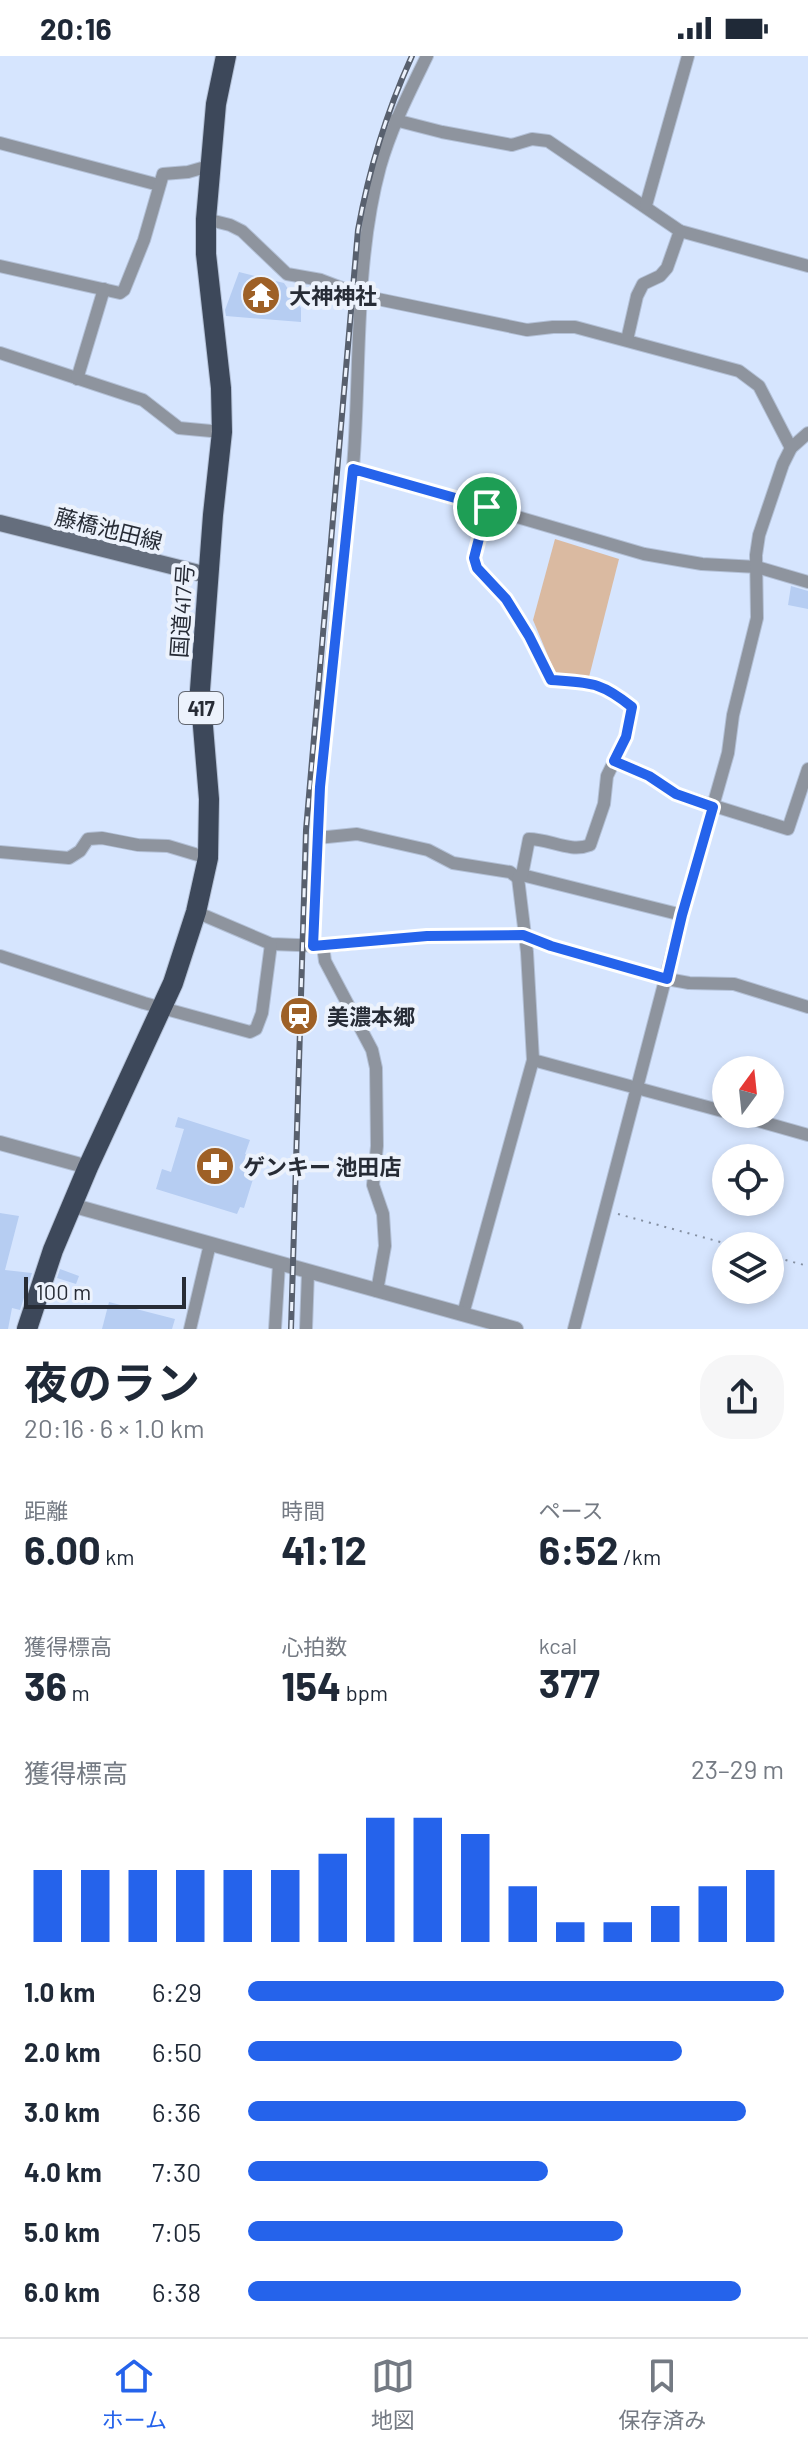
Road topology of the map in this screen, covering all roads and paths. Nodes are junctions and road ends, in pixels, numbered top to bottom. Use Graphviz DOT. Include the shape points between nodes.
graph roads {
  1 [pos="226,56"];
  2 [pos="427,56"];
  3 [pos="688,56"];
  4 [pos="395,120"];
  5 [pos="0,143"];
  6 [pos="209,166"];
  7 [pos="159,185"];
  8 [pos="646,205"];
  9 [pos="206,219"];
  10 [pos="680,231"];
  11 [pos="0,266"];
  12 [pos="808,266"];
  13 [pos="104,289"];
  14 [pos="363,296"];
  15 [pos="627,340"];
  16 [pos="0,353"];
  17 [pos="77,379"];
  18 [pos="222,432"];
  19 [pos="808,433"];
  20 [pos="791,448"];
  21 [pos="353,469"];
  22 [pos="487,507"];
  23 [pos="0,523"];
  24 [pos="757,567"];
  25 [pos="207,575"];
  26 [pos="808,582"];
  27 [pos="614,761"];
  28 [pos="808,769"];
  29 [pos="713,807"];
  30 [pos="317,838"];
  31 [pos="0,852"];
  32 [pos="208,858"];
  33 [pos="520,876"];
  34 [pos="196,912"];
  35 [pos="682,915"];
  36 [pos="523,935"];
  37 [pos="271,944"];
  38 [pos="318,946"];
  39 [pos="0,956"];
  40 [pos="667,979"];
  41 [pos="808,1007"];
  42 [pos="161,1009"];
  43 [pos="533,1060"];
  44 [pos="638,1088"];
  45 [pos="712,1108"];
  46 [pos="783,1128"];
  47 [pos="808,1135"];
  48 [pos="0,1143"];
  49 [pos="88,1167"];
  50 [pos="71,1205"];
  51 [pos="605,1210"];
  52 [pos="712,1240"];
  53 [pos="210,1244"];
  54 [pos="784,1260"];
  55 [pos="279,1264"];
  56 [pos="808,1266"];
  57 [pos="308,1272"];
  58 [pos="377,1291"];
  59 [pos="463,1314"];
  60 [pos="27,1329"];
  61 [pos="190,1329"];
  62 [pos="275,1329"];
  63 [pos="306,1329"];
  64 [pos="516,1329"];
  65 [pos="574,1329"];
  1 -- 6 [label="highway, 国道417号 / 417"];
  2 -- 4 [label="street"];
  3 -- 8 [label="street"];
  4 -- 8 [label="street" via="512,145 548,141"];
  4 -- 14 [label="street" via="369,221"];
  5 -- 7 [label="street"];
  6 -- 7 [label="street" via="163,174"];
  6 -- 9 [label="highway, 国道417号 / 417"];
  7 -- 13 [label="street" via="124,290"];
  8 -- 10 [label="street"];
  9 -- 14 [label="street" via="242,231 287,274"];
  9 -- 18 [label="highway, 国道417号 / 417"];
  10 -- 12 [label="street"];
  10 -- 15 [label="street" via="667,268 643,284 637,296"];
  11 -- 13 [label="street"];
  13 -- 17 [label="street"];
  14 -- 15 [label="street" via="527,330 575,327"];
  14 -- 21 [label="street"];
  15 -- 20 [label="street" via="752,379 771,404"];
  16 -- 17 [label="street"];
  17 -- 18 [label="street" via="143,400 179,428"];
  18 -- 25 [label="highway, 国道417号 / 417"];
  19 -- 20 [label="street"];
  20 -- 24 [label="street" via="759,535"];
  21 -- 22 [label="street"];
  21 -- 30 [label="street"];
  22 -- 24 [label="street" via="644,554"];
  22 -- 27 [label="street" via="474,558 477,568 506,599 551,680 610,689 632,707"];
  23 -- 25 [label="main road, 藤橋池田線"];
  24 -- 26 [label="street"];
  24 -- 29 [label="street" via="757,618"];
  25 -- 32 [label="highway, 国道417号 / 417" via="200,690"];
  27 -- 29 [label="street"];
  27 -- 33 [label="street" via="590,845 579,849 529,839"];
  28 -- 29 [label="street" via="788,829"];
  29 -- 35 [label="street"];
  30 -- 33 [label="street" via="357,834 428,850 453,863"];
  30 -- 38 [label="street"];
  31 -- 32 [label="street" via="69,858 88,839 102,838 168,846"];
  32 -- 34 [label="highway, 国道417号 / 417"];
  33 -- 35 [label="street"];
  33 -- 36 [label="street"];
  34 -- 37 [label="street"];
  34 -- 42 [label="highway, 国道417号 / 417"];
  35 -- 40 [label="street"];
  36 -- 38 [label="street" via="427,936"];
  36 -- 40 [label="street"];
  36 -- 43 [label="street"];
  37 -- 38 [label="street"];
  37 -- 42 [label="street" via="256,1029 250,1032"];
  38 -- 58 [label="street" via="366,1037 376,1068 373,1185 383,1214 385,1246"];
  39 -- 42 [label="street"];
  40 -- 41 [label="street" via="734,984"];
  40 -- 44 [label="street"];
  42 -- 49 [label="highway, 国道417号 / 417"];
  43 -- 44 [label="street"];
  43 -- 59 [label="street"];
  44 -- 45 [label="street"];
  44 -- 51 [label="street"];
  46 -- 47 [label="street"];
  48 -- 49 [label="street"];
  49 -- 50 [label="highway, 国道417号 / 417"];
  50 -- 53 [label="street"];
  50 -- 60 [label="highway, 国道417号 / 417"];
  51 -- 52 [label="path"];
  51 -- 65 [label="street"];
  53 -- 55 [label="street"];
  53 -- 61 [label="street"];
  54 -- 56 [label="path"];
  55 -- 57 [label="street"];
  55 -- 62 [label="street"];
  57 -- 58 [label="street"];
  57 -- 63 [label="street"];
  58 -- 59 [label="street"];
  59 -- 64 [label="street"];
}
